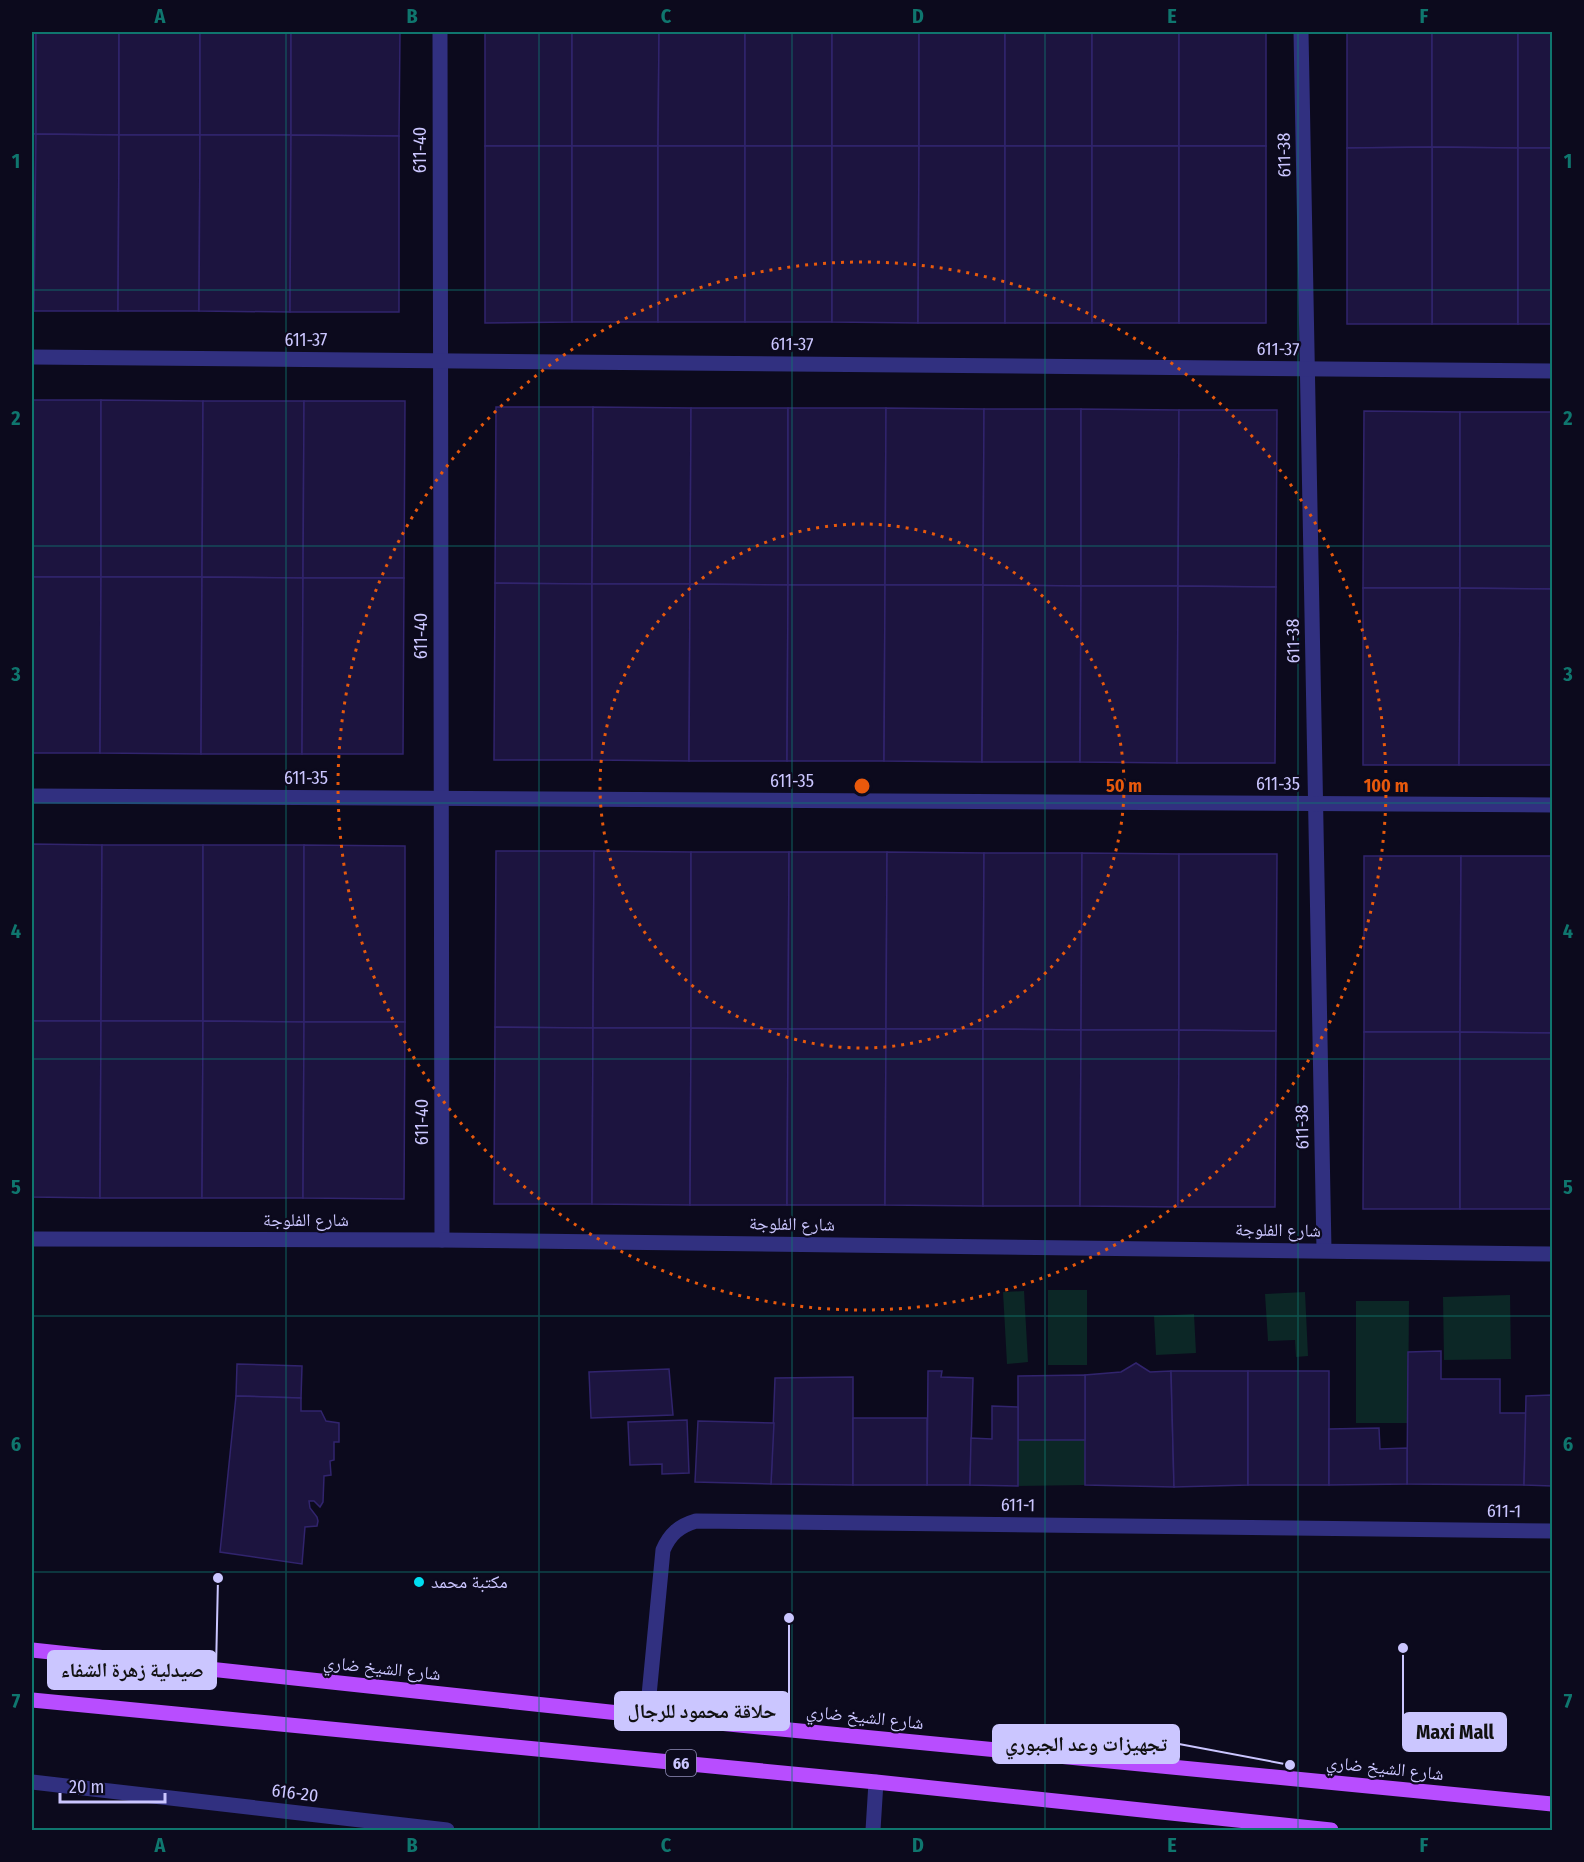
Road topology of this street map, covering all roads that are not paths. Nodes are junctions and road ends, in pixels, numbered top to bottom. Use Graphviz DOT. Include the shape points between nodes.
graph roads {
  1 [pos="440,32"];
  2 [pos="1301,32"];
  3 [pos="32,357"];
  4 [pos="440,360"];
  5 [pos="1307,369"];
  6 [pos="1552,371"];
  7 [pos="32,796"];
  8 [pos="441,798"];
  9 [pos="1315,804"];
  10 [pos="1552,805"];
  11 [pos="32,1239"];
  12 [pos="442,1240"];
  13 [pos="1324,1250"];
  14 [pos="1552,1254"];
  15 [pos="1552,1531"];
  16 [pos="32,1650"];
  17 [pos="32,1700"];
  18 [pos="647,1716"];
  19 [pos="32,1782"];
  20 [pos="876,1782"];
  21 [pos="1552,1804"];
  22 [pos="447,1830"];
  23 [pos="873,1830"];
  24 [pos="1331,1830"];
  1 -- 4 [label="street, 611-40"];
  2 -- 5 [label="street, 611-38"];
  3 -- 4 [label="street, 611-37"];
  4 -- 5 [label="street, 611-37"];
  4 -- 8 [label="street, 611-40"];
  5 -- 6 [label="street, 611-37"];
  5 -- 9 [label="street, 611-38"];
  7 -- 8 [label="street, 611-35"];
  8 -- 9 [label="street, 611-35"];
  8 -- 12 [label="street, 611-40"];
  9 -- 10 [label="street, 611-35"];
  9 -- 13 [label="street, 611-38"];
  11 -- 12 [label="street, شارع الفلوجة"];
  12 -- 13 [label="street, شارع الفلوجة"];
  13 -- 14 [label="street, شارع الفلوجة"];
  15 -- 18 [label="street, 611-1" via="696,1521 675,1530 663,1550"];
  16 -- 18 [label="main road, شارع الشيخ ضاري"];
  17 -- 20 [label="main road, 66"];
  18 -- 21 [label="main road, شارع الشيخ ضاري"];
  19 -- 22 [label="street, 616-20"];
  20 -- 23 [label="street"];
  20 -- 24 [label="main road, 66"];
}
